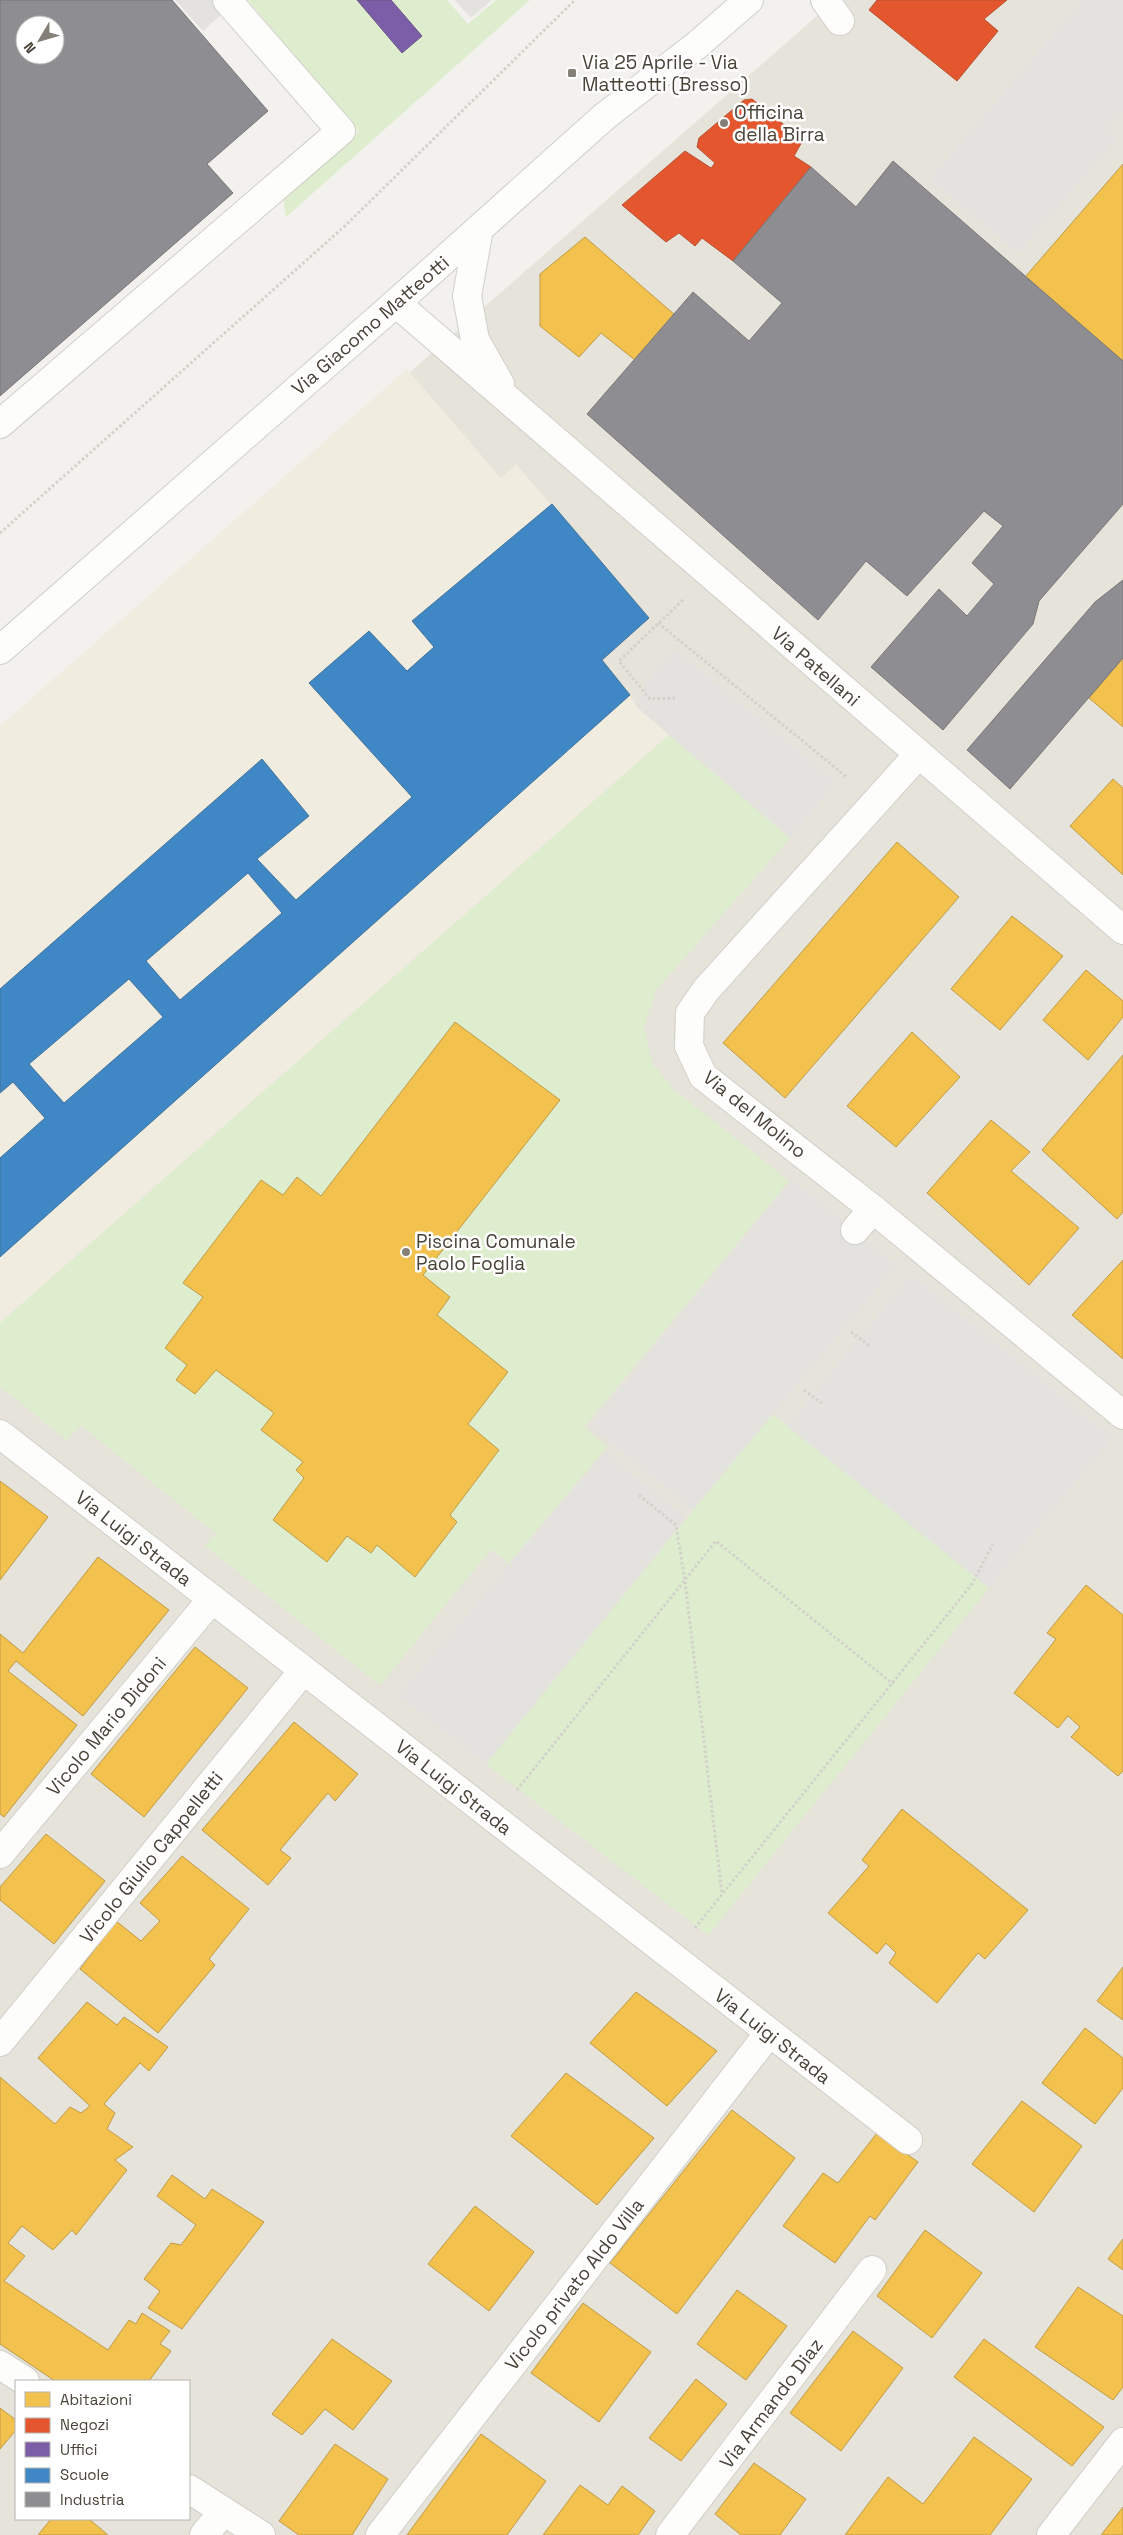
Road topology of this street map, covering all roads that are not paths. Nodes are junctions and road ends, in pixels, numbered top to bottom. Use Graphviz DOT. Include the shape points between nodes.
graph roads {
  1 [pos="227,0"];
  2 [pos="746,1"];
  3 [pos="479,229"];
  4 [pos="396,303"];
  5 [pos="510,401"];
  6 [pos="0,424"];
  7 [pos="0,650"];
  8 [pos="918,755"];
  9 [pos="1123,930"];
  10 [pos="873,1209"];
  11 [pos="855,1230"];
  12 [pos="1123,1415"];
  13 [pos="0,1434"];
  14 [pos="212,1599"];
  15 [pos="303,1671"];
  16 [pos="0,1854"];
  17 [pos="769,2033"];
  18 [pos="0,2042"];
  19 [pos="908,2140"];
  20 [pos="872,2270"];
  21 [pos="0,2365"];
  22 [pos="23,2380"];
  23 [pos="1123,2442"];
  24 [pos="190,2490"];
  25 [pos="223,2512"];
  26 [pos="204,2535"];
  27 [pos="261,2535"];
  28 [pos="380,2535"];
  29 [pos="670,2535"];
  30 [pos="1052,2535"];
  1 -- 6 [label="street" via="340,131"];
  2 -- 3 [label="street, Via Giacomo Matteotti" via="697,45 605,116"];
  3 -- 4 [label="street, Via Giacomo Matteotti"];
  3 -- 5 [label="street, Via Patellani" via="468,296 475,340"];
  4 -- 5 [label="street, Via Patellani"];
  4 -- 7 [label="street, Via Giacomo Matteotti"];
  5 -- 8 [label="street, Via Patellani"];
  8 -- 9 [label="street, Via Patellani"];
  8 -- 10 [label="street, Via del Molino" via="706,990 690,1013 689,1046 703,1076"];
  10 -- 11 [label="street"];
  10 -- 12 [label="street, Via del Molino"];
  13 -- 14 [label="street, Via Luigi Strada"];
  14 -- 15 [label="street, Via Luigi Strada"];
  14 -- 16 [label="street, Vicolo Mario Didoni"];
  15 -- 17 [label="street, Via Luigi Strada"];
  15 -- 18 [label="street, Vicolo Giulio Cappelletti"];
  17 -- 19 [label="street, Via Luigi Strada"];
  17 -- 28 [label="street, Vicolo privato Aldo Villa"];
  20 -- 29 [label="street, Via Armando Diaz"];
  21 -- 22 [label="street"];
  23 -- 30 [label="street"];
  24 -- 25 [label="street"];
  25 -- 26 [label="street"];
  25 -- 27 [label="street"];
}
